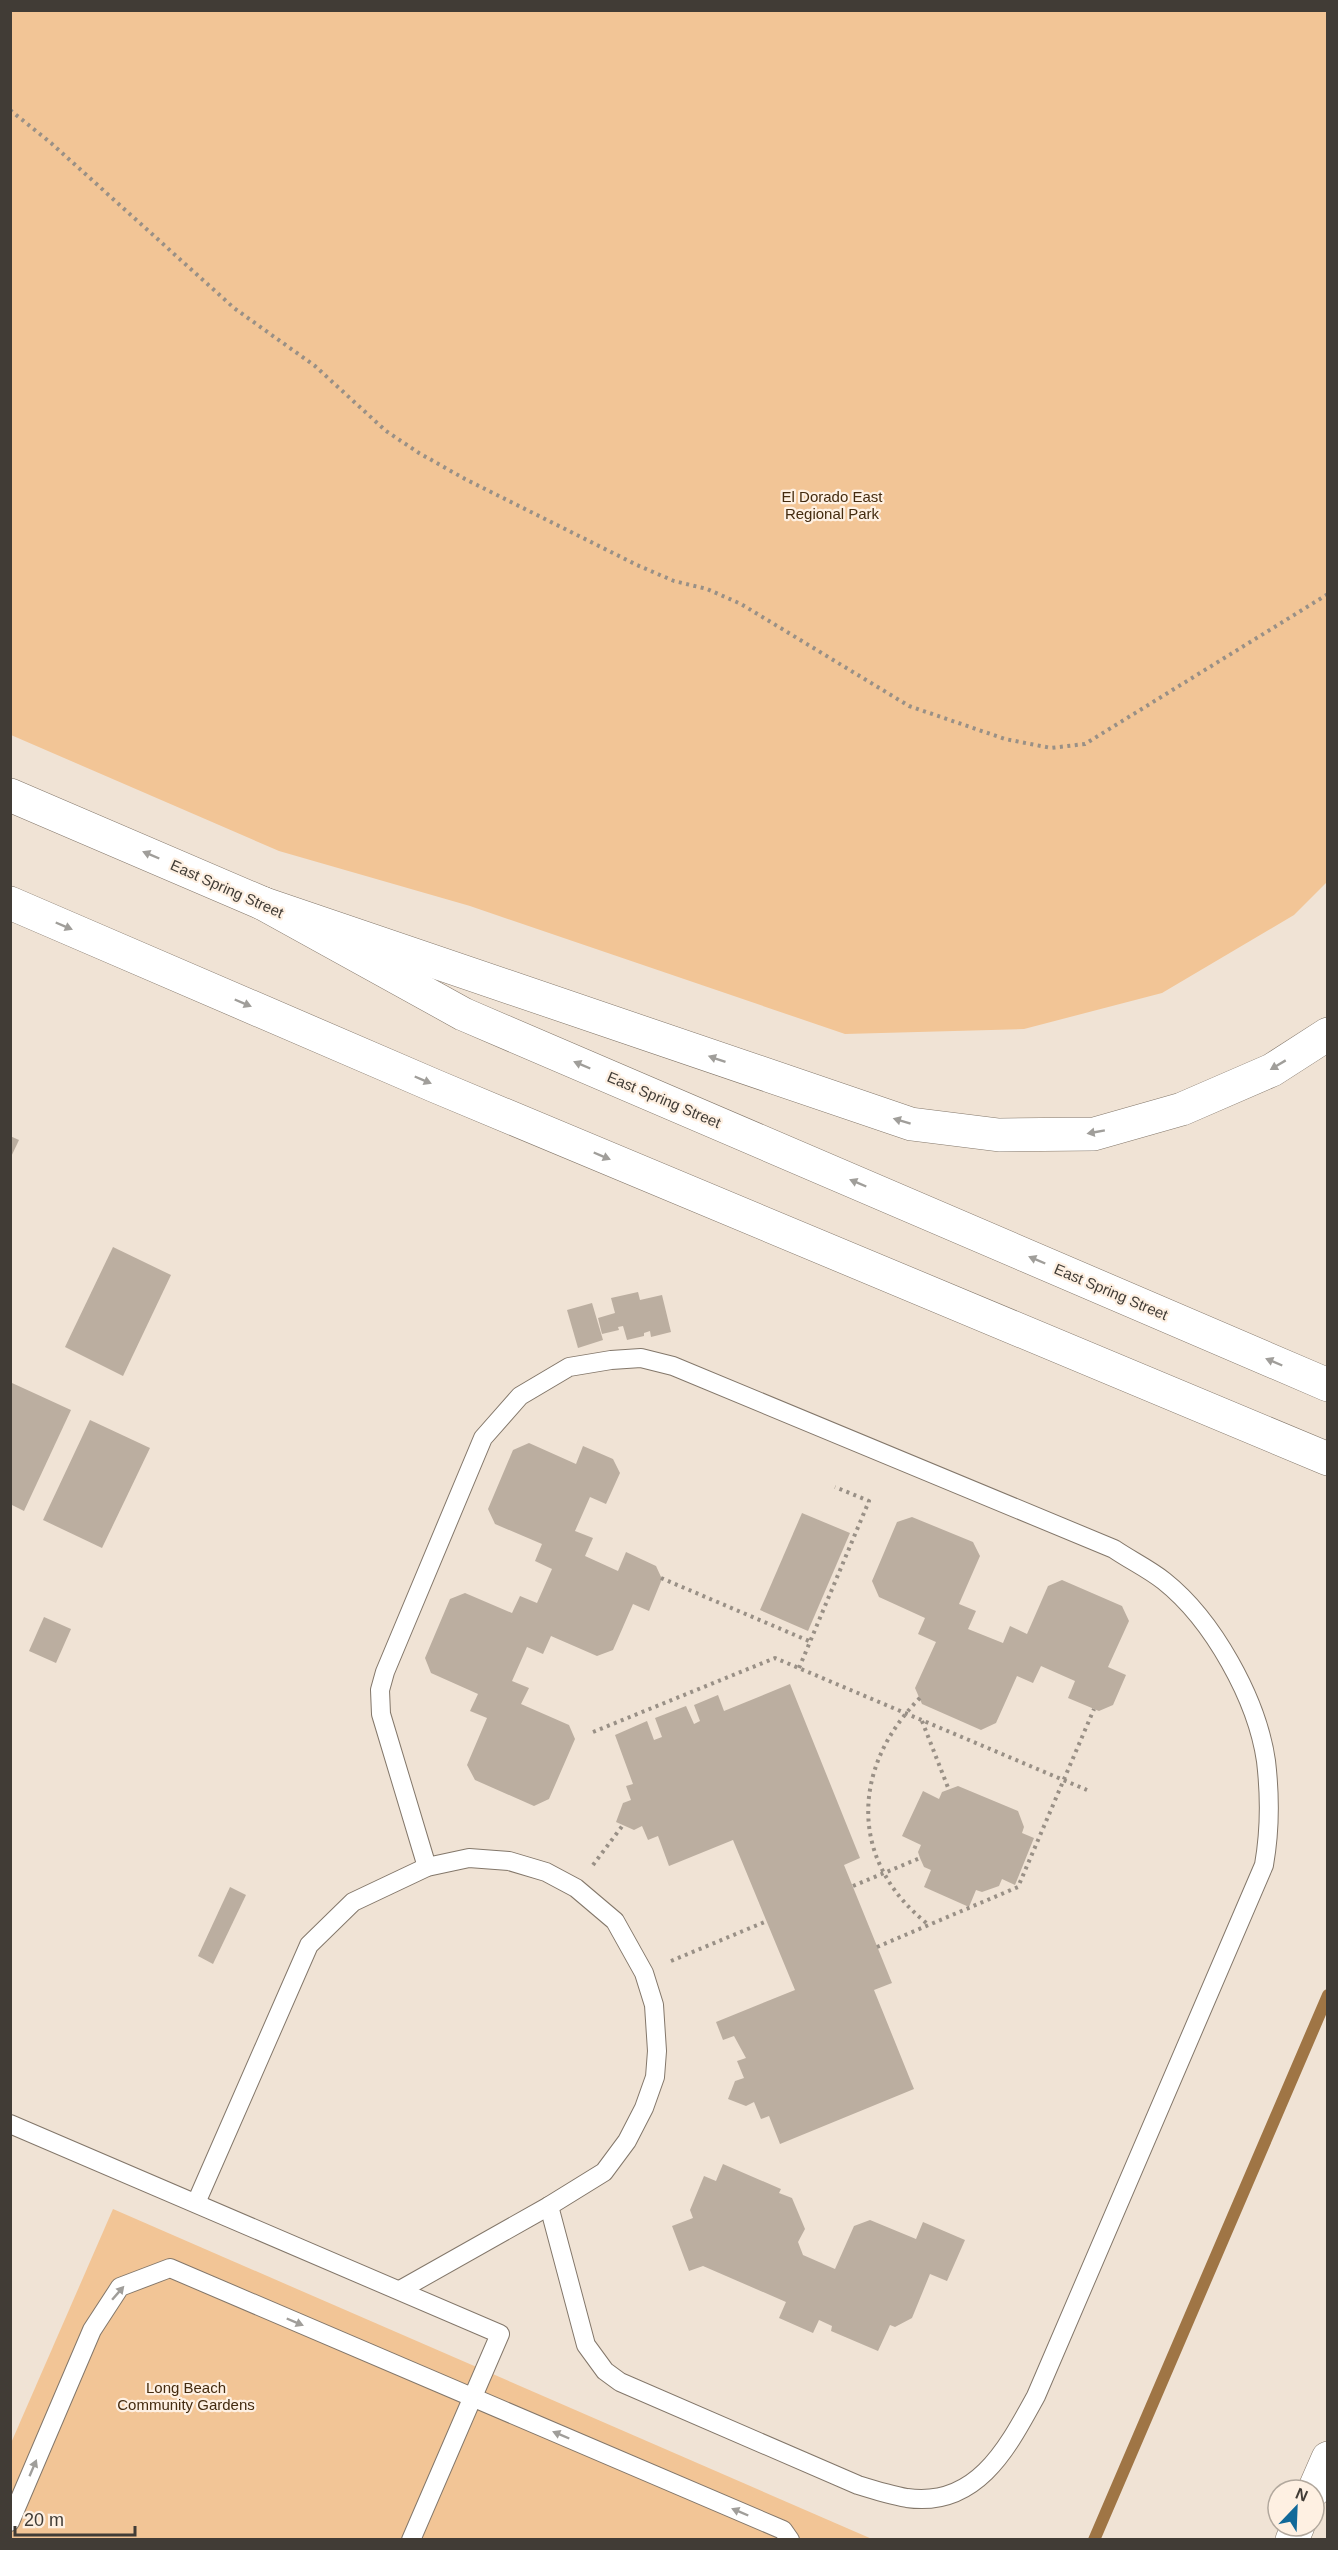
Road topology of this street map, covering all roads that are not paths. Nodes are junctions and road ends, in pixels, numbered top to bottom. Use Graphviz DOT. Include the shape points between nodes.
graph roads {
  1 [pos="10,795"];
  2 [pos="10,903"];
  3 [pos="262,903"];
  4 [pos="1328,1034"];
  5 [pos="1328,1385"];
  6 [pos="1328,1459"];
  7 [pos="427,1867"];
  8 [pos="10,2124"];
  9 [pos="196,2204"];
  10 [pos="549,2206"];
  11 [pos="400,2290"];
  12 [pos="472,2397"];
  13 [pos="1328,2458"];
  14 [pos="1319,2478"];
  15 [pos="10,2522"];
  16 [pos="411,2540"];
  17 [pos="790,2540"];
  3 -- 1 [label="main road, East Spring Street, one-way"];
  2 -- 6 [label="main road, one-way" via="435,1086"];
  4 -- 3 [label="main road, one-way" via="1272,1070 1182,1109 1094,1134 999,1135 900,1120"];
  5 -- 3 [label="main road, East Spring Street, one-way" via="463,1014"];
  7 -- 9 [label="lane" via="353,1902 309,1945"];
  7 -- 10 [label="lane" via="469,1858 509,1861 546,1872 576,1888 615,1921 644,1973 654,2005 657,2050 655,2077 644,2108 627,2141 604,2172"];
  7 -- 10 [label="lane" via="381,1714 380,1690 385,1672 483,1438 520,1396 569,1367 641,1358 673,1366 1114,1549 1164,1581 1197,1613 1223,1651 1250,1704 1266,1759 1268,1844 1264,1865 1036,2396 994,2464 970,2486 934,2497 882,2493 620,2382 605,2371 586,2345"];
  8 -- 9 [label="lane"];
  9 -- 11 [label="lane"];
  10 -- 11 [label="lane"];
  11 -- 12 [label="lane" via="500,2334"];
  15 -- 12 [label="lane, one-way" via="92,2330 120,2287 170,2268"];
  12 -- 16 [label="lane"];
  17 -- 12 [label="lane, one-way" via="783,2530"];
  13 -- 14 [label="main road"];
}
